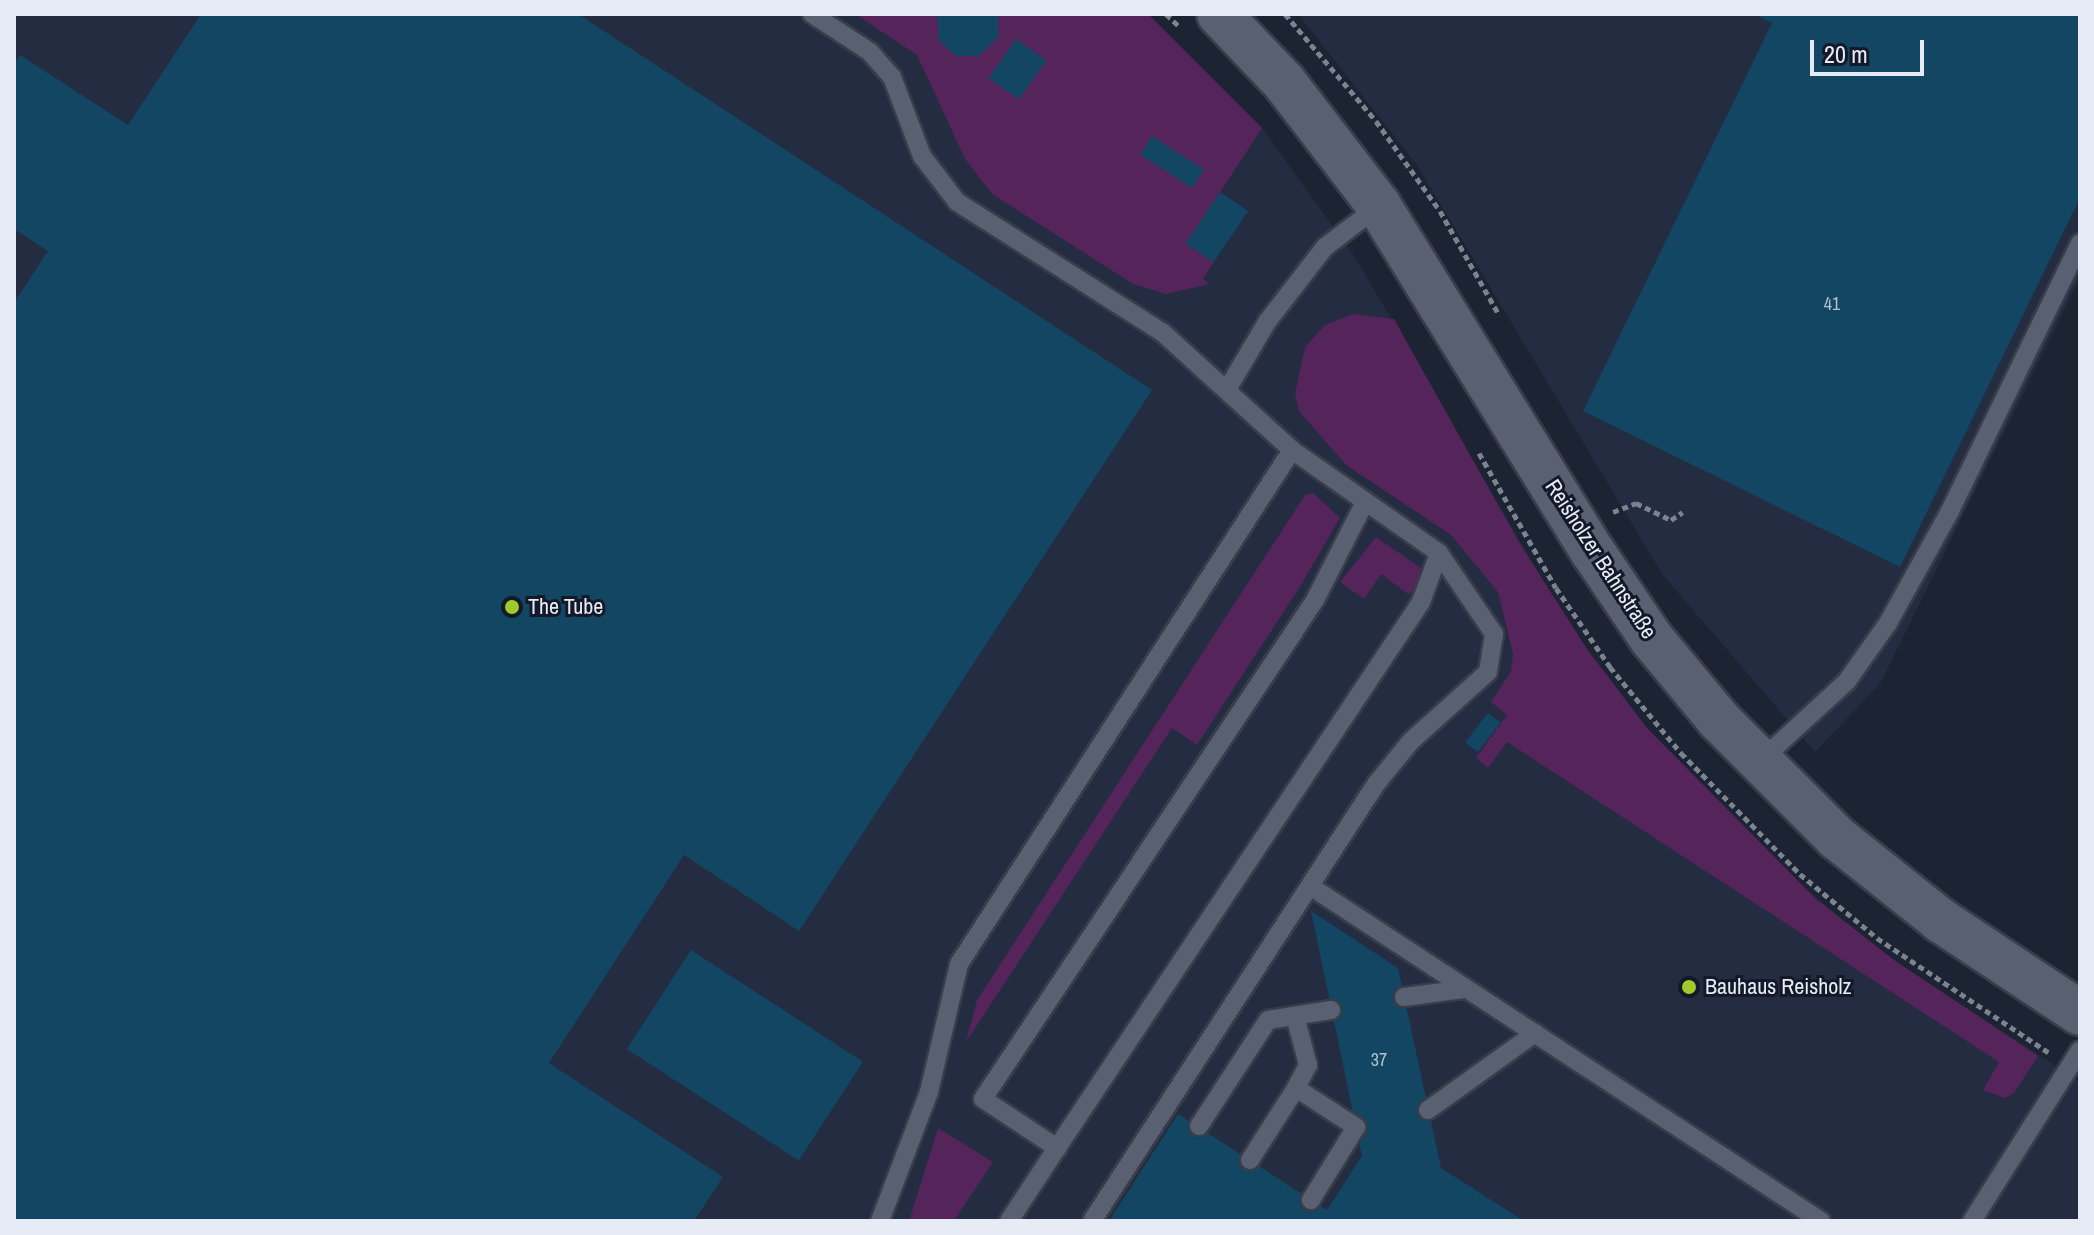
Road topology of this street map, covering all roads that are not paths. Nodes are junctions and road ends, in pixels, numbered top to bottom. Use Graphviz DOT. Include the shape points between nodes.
graph roads {
  1 [pos="812,14"];
  2 [pos="1202,22"];
  3 [pos="1379,206"];
  4 [pos="2080,243"];
  5 [pos="1228,388"];
  6 [pos="1292,450"];
  7 [pos="1365,502"];
  8 [pos="1439,553"];
  9 [pos="1758,762"];
  10 [pos="1310,886"];
  11 [pos="1465,989"];
  12 [pos="1404,997"];
  13 [pos="1331,1010"];
  14 [pos="2080,1013"];
  15 [pos="1295,1016"];
  16 [pos="1535,1033"];
  17 [pos="2080,1050"];
  18 [pos="1296,1088"];
  19 [pos="1428,1110"];
  20 [pos="1199,1126"];
  21 [pos="1057,1148"];
  22 [pos="1250,1160"];
  23 [pos="1311,1200"];
  24 [pos="880,1221"];
  25 [pos="1009,1221"];
  26 [pos="1092,1221"];
  27 [pos="1821,1221"];
  28 [pos="1972,1221"];
  1 -- 5 [label="lane" via="870,52 892,77 922,156 957,202 1162,332"];
  2 -- 3 [label="main road, Reisholzer Bahnstraße" via="1284,82"];
  3 -- 5 [label="lane" via="1325,247 1267,322"];
  3 -- 9 [label="main road, Reisholzer Bahnstraße" via="1651,638"];
  4 -- 9 [label="lane" via="1901,601 1847,681"];
  5 -- 6 [label="lane"];
  6 -- 7 [label="lane"];
  6 -- 24 [label="lane" via="959,964 929,1092"];
  7 -- 8 [label="lane"];
  7 -- 21 [label="lane" via="1315,600 983,1099"];
  8 -- 10 [label="lane" via="1494,634 1488,672 1411,741"];
  8 -- 21 [label="lane" via="1421,602"];
  9 -- 14 [label="main road, Reisholzer Bahnstraße" via="1837,838 1940,920"];
  10 -- 11 [label="lane"];
  10 -- 26 [label="lane"];
  11 -- 12 [label="lane"];
  11 -- 16 [label="lane"];
  13 -- 15 [label="lane"];
  15 -- 18 [label="lane" via="1308,1065"];
  15 -- 20 [label="lane" via="1268,1020"];
  16 -- 19 [label="lane"];
  16 -- 27 [label="lane"];
  17 -- 28 [label="lane"];
  18 -- 22 [label="lane"];
  18 -- 23 [label="lane" via="1356,1127"];
  21 -- 25 [label="lane"];
}
